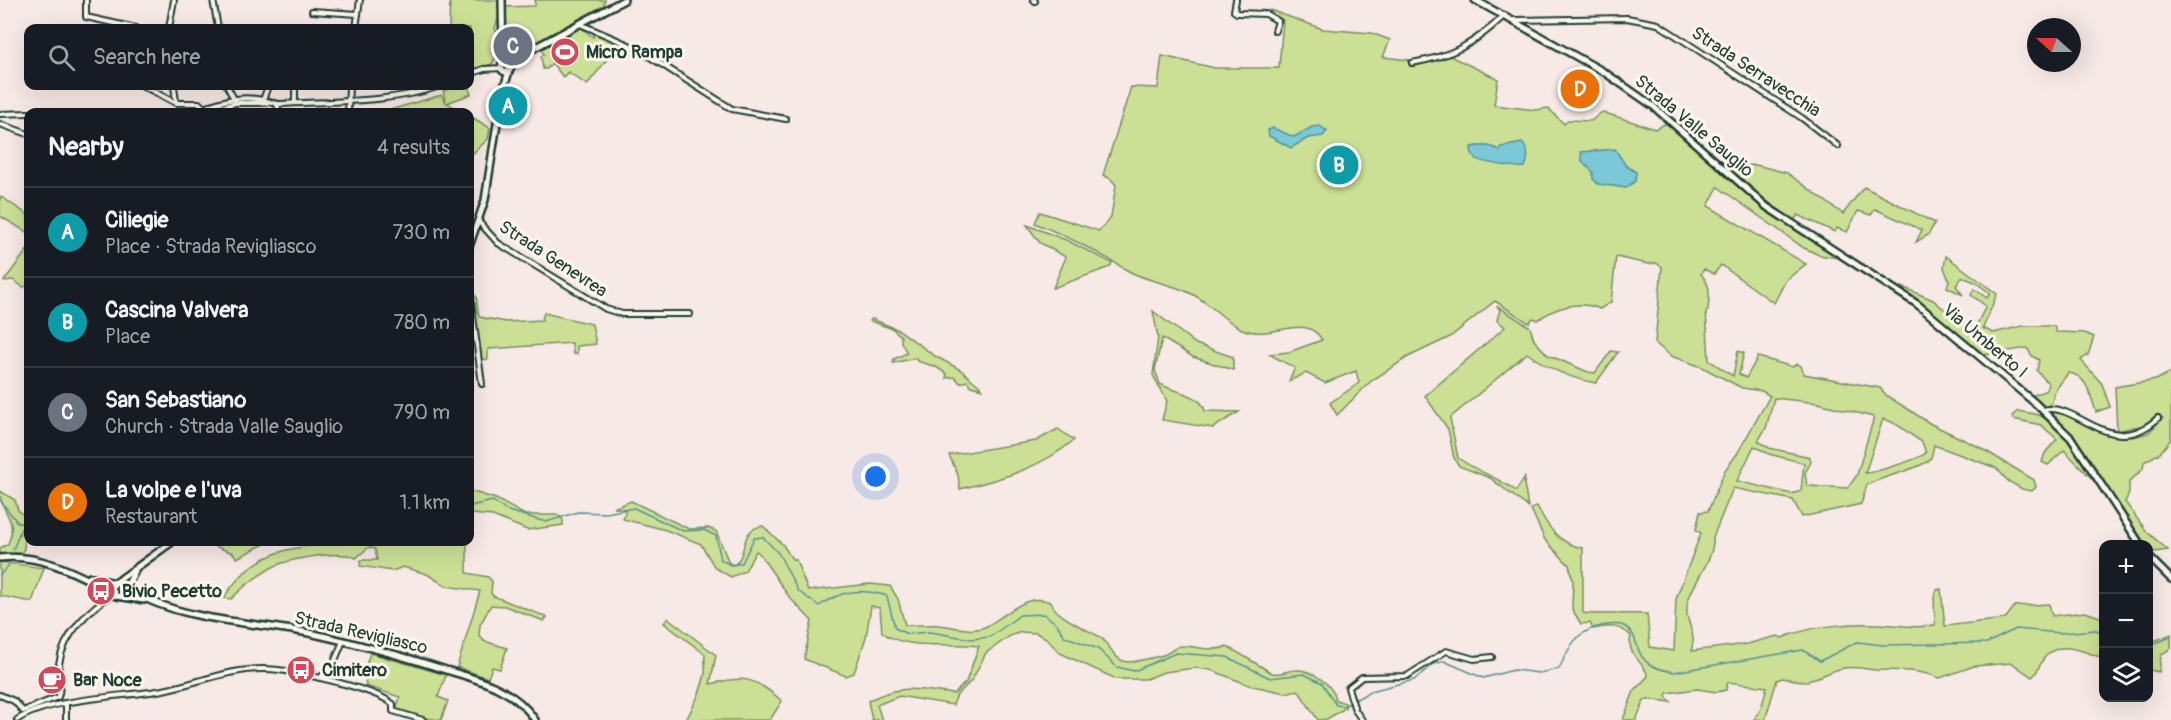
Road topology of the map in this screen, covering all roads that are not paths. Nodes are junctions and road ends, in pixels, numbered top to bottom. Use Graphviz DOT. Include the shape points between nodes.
graph roads {
  1 [pos="86,0"];
  2 [pos="174,0"];
  3 [pos="213,0"];
  4 [pos="360,0"];
  5 [pos="502,0"];
  6 [pos="624,0"];
  7 [pos="1236,0"];
  8 [pos="1475,0"];
  9 [pos="312,11"];
  10 [pos="358,14"];
  11 [pos="1505,15"];
  12 [pos="1514,20"];
  13 [pos="118,24"];
  14 [pos="170,24"];
  15 [pos="217,24"];
  16 [pos="357,24"];
  17 [pos="579,24"];
  18 [pos="1275,31"];
  19 [pos="1412,63"];
  20 [pos="506,65"];
  21 [pos="474,73"];
  22 [pos="151,90"];
  23 [pos="174,90"];
  24 [pos="230,90"];
  25 [pos="267,90"];
  26 [pos="295,90"];
  27 [pos="348,90"];
  28 [pos="424,90"];
  29 [pos="234,99"];
  30 [pos="347,99"];
  31 [pos="263,100"];
  32 [pos="176,103"];
  33 [pos="295,103"];
  34 [pos="276,104"];
  35 [pos="200,108"];
  36 [pos="209,108"];
  37 [pos="214,108"];
  38 [pos="278,108"];
  39 [pos="348,108"];
  40 [pos="24,113"];
  41 [pos="0,114"];
  42 [pos="786,119"];
  43 [pos="0,124"];
  44 [pos="24,133"];
  45 [pos="1838,146"];
  46 [pos="1767,207"];
  47 [pos="478,221"];
  48 [pos="474,232"];
  49 [pos="690,314"];
  50 [pos="474,324"];
  51 [pos="482,384"];
  52 [pos="2043,410"];
  53 [pos="2158,418"];
  54 [pos="2137,540"];
  55 [pos="166,546"];
  56 [pos="0,558"];
  57 [pos="2153,561"];
  58 [pos="137,567"];
  59 [pos="81,575"];
  60 [pos="2171,579"];
  61 [pos="122,581"];
  62 [pos="115,583"];
  63 [pos="128,590"];
  64 [pos="113,593"];
  65 [pos="343,641"];
  66 [pos="1492,657"];
  67 [pos="319,679"];
  68 [pos="0,695"];
  69 [pos="66,704"];
  70 [pos="23,713"];
  71 [pos="17,720"];
  72 [pos="29,720"];
  73 [pos="66,720"];
  74 [pos="423,720"];
  75 [pos="535,720"];
  76 [pos="1362,720"];
  1 -- 13 [label="street" via="86,17"];
  2 -- 14 [label="street"];
  3 -- 15 [label="street"];
  4 -- 10 [label="street"];
  5 -- 20 [label="street"];
  6 -- 17 [label="street"];
  7 -- 18 [label="street" via="1237,13 1266,14 1278,21"];
  8 -- 11 [label="street, Strada Valle Sauglio"];
  9 -- 10 [label="street"];
  10 -- 16 [label="street"];
  11 -- 12 [label="street, Strada Valle Sauglio"];
  11 -- 19 [label="street" via="1481,38 1458,51"];
  12 -- 45 [label="street, Strada Serravecchia" via="1627,18 1658,24"];
  12 -- 46 [label="street, Strada Valle Sauglio" via="1604,72 1653,106"];
  17 -- 20 [label="street"];
  17 -- 42 [label="street" via="636,48 738,112"];
  20 -- 21 [label="street"];
  20 -- 47 [label="street" via="485,200"];
  22 -- 32 [label="street"];
  23 -- 32 [label="street"];
  24 -- 29 [label="street"];
  25 -- 31 [label="street"];
  26 -- 33 [label="street"];
  27 -- 30 [label="street"];
  28 -- 30 [label="street" via="401,96"];
  29 -- 31 [label="street"];
  29 -- 36 [label="street"];
  30 -- 33 [label="street"];
  30 -- 39 [label="street"];
  31 -- 34 [label="street"];
  32 -- 35 [label="street" via="199,103"];
  33 -- 34 [label="street"];
  34 -- 37 [label="street" via="235,103"];
  34 -- 38 [label="street"];
  40 -- 41 [label="street"];
  43 -- 44 [label="street"];
  46 -- 52 [label="street, Via Umberto I" via="1917,304"];
  47 -- 48 [label="street"];
  47 -- 49 [label="street, Strada Genevrea" via="498,243 606,309 622,314"];
  50 -- 51 [label="street"];
  52 -- 53 [label="street" via="2060,410 2107,433 2148,428"];
  52 -- 54 [label="street, Via Umberto I" via="2071,438"];
  55 -- 58 [label="street"];
  56 -- 59 [label="street" via="27,558"];
  57 -- 60 [label="street"];
  58 -- 61 [label="street"];
  58 -- 63 [label="street"];
  59 -- 62 [label="street"];
  59 -- 64 [label="street, Strada Revigliasco"];
  61 -- 62 [label="street"];
  61 -- 63 [label="street, Strada Revigliasco"];
  62 -- 64 [label="street"];
  63 -- 64 [label="street, Strada Revigliasco" via="119,598"];
  63 -- 65 [label="street, Strada Revigliasco" via="191,615"];
  64 -- 70 [label="street" via="84,618 66,643 60,657 58,697"];
  65 -- 67 [label="street" via="333,665"];
  65 -- 75 [label="street, Strada Revigliasco" via="483,681 516,698"];
  66 -- 76 [label="street" via="1474,659 1446,651 1407,676 1362,677 1348,688"];
  67 -- 69 [label="street" via="256,669 163,690"];
  67 -- 74 [label="street" via="387,699 393,704 393,711"];
  68 -- 70 [label="street" via="14,701"];
  69 -- 70 [label="street"];
  69 -- 73 [label="street"];
  70 -- 71 [label="street"];
  70 -- 72 [label="street"];
}
